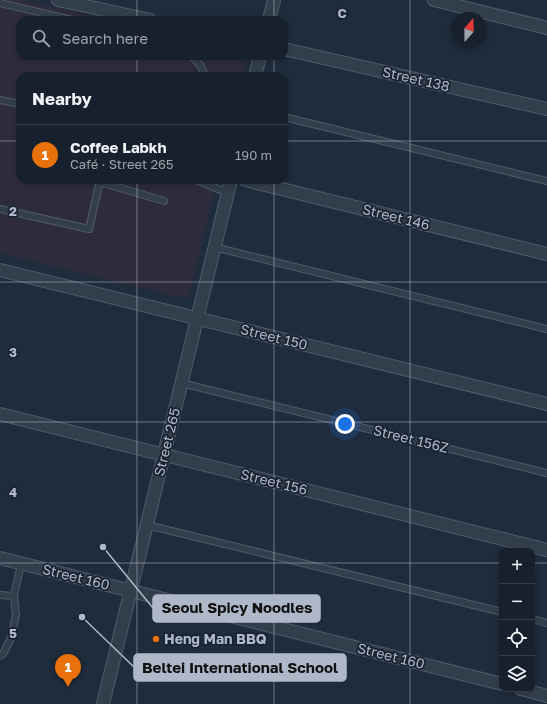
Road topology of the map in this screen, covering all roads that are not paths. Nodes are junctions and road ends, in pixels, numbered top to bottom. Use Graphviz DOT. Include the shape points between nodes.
graph roads {
  1 [pos="58,0"];
  2 [pos="274,0"];
  3 [pos="434,0"];
  4 [pos="0,3"];
  5 [pos="55,16"];
  6 [pos="132,16"];
  7 [pos="270,16"];
  8 [pos="547,28"];
  9 [pos="288,50"];
  10 [pos="196,60"];
  11 [pos="259,60"];
  12 [pos="203,72"];
  13 [pos="256,72"];
  14 [pos="0,100"];
  15 [pos="16,103"];
  16 [pos="547,109"];
  17 [pos="288,118"];
  18 [pos="547,181"];
  19 [pos="99,184"];
  20 [pos="110,184"];
  21 [pos="206,184"];
  22 [pos="230,184"];
  23 [pos="262,184"];
  24 [pos="228,193"];
  25 [pos="164,201"];
  26 [pos="0,209"];
  27 [pos="214,247"];
  28 [pos="547,254"];
  29 [pos="0,270"];
  30 [pos="197,318"];
  31 [pos="547,329"];
  32 [pos="181,383"];
  33 [pos="547,404"];
  34 [pos="0,414"];
  35 [pos="164,455"];
  36 [pos="547,473"];
  37 [pos="147,525"];
  38 [pos="547,550"];
  39 [pos="0,558"];
  40 [pos="21,564"];
  41 [pos="131,591"];
  42 [pos="0,595"];
  43 [pos="14,596"];
  44 [pos="499,611"];
  45 [pos="535,620"];
  46 [pos="547,623"];
  47 [pos="0,656"];
  48 [pos="499,683"];
  49 [pos="532,692"];
  50 [pos="547,696"];
  51 [pos="103,704"];
  1 -- 6 [label="street"];
  2 -- 7 [label="street"];
  3 -- 8 [label="street"];
  4 -- 5 [label="lane"];
  9 -- 16 [label="street, Street 138"];
  10 -- 12 [label="lane"];
  11 -- 13 [label="street"];
  14 -- 15 [label="lane"];
  17 -- 18 [label="lane"];
  19 -- 26 [label="lane" via="89,229"];
  20 -- 25 [label="lane"];
  21 -- 24 [label="lane"];
  22 -- 24 [label="street, Street 265"];
  23 -- 28 [label="street, Street 146"];
  24 -- 27 [label="street, Street 265"];
  27 -- 30 [label="street, Street 265"];
  27 -- 31 [label="lane"];
  29 -- 30 [label="street, Street 150"];
  30 -- 32 [label="street, Street 265"];
  30 -- 33 [label="street, Street 150"];
  32 -- 35 [label="street, Street 265"];
  32 -- 36 [label="lane, Street 156Z"];
  34 -- 35 [label="street, Street 156"];
  35 -- 37 [label="street, Street 265"];
  35 -- 38 [label="street, Street 156"];
  37 -- 41 [label="street, Street 265"];
  37 -- 44 [label="lane"];
  39 -- 40 [label="street, Street 160"];
  40 -- 41 [label="street, Street 160"];
  40 -- 43 [label="lane"];
  41 -- 48 [label="street, Street 160"];
  41 -- 51 [label="street, Street 265"];
  42 -- 43 [label="lane"];
  43 -- 47 [label="lane" via="16,615 11,638"];
  45 -- 46 [label="lane"];
  49 -- 50 [label="street"];
}
